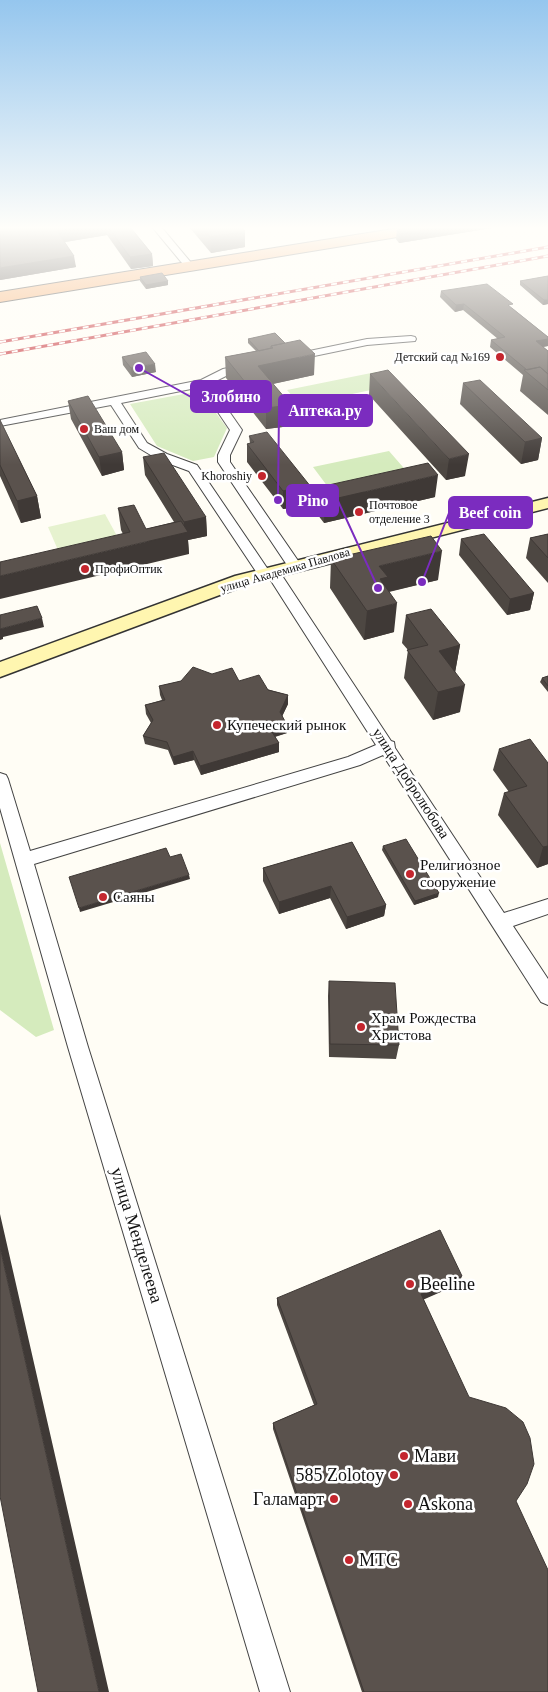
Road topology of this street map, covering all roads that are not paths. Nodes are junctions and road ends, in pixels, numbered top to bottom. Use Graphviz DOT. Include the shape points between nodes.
graph roads {
  1 [pos="411,339"];
  2 [pos="282,360"];
  3 [pos="254,365"];
  4 [pos="204,383"];
  5 [pos="114,400"];
  6 [pos="0,423"];
  7 [pos="548,503"];
  8 [pos="294,565"];
  9 [pos="268,572"];
  10 [pos="0,670"];
  11 [pos="388,746"];
  12 [pos="0,779"];
  13 [pos="24,860"];
  14 [pos="548,906"];
  15 [pos="501,922"];
  16 [pos="548,996"];
  17 [pos="275,1692"];
  1 -- 2 [label="street" via="367,342"];
  3 -- 4 [label="street" via="227,371"];
  4 -- 5 [label="street"];
  4 -- 8 [label="street" via="236,430 224,462"];
  5 -- 6 [label="street"];
  5 -- 9 [label="street, улица Добролюбова" via="143,445 163,457 193,468"];
  7 -- 8 [label="main road, улица Академика Павлова"];
  8 -- 9 [label="main road, улица Академика Павлова"];
  9 -- 10 [label="main road, улица Академика Павлова" via="172,604"];
  9 -- 11 [label="street, улица Добролюбова"];
  11 -- 13 [label="street" via="354,761"];
  11 -- 15 [label="street, улица Добролюбова"];
  12 -- 13 [label="street, улица Менделеева"];
  13 -- 17 [label="street, улица Менделеева"];
  14 -- 15 [label="street"];
  15 -- 16 [label="street, улица Добролюбова"];
}
